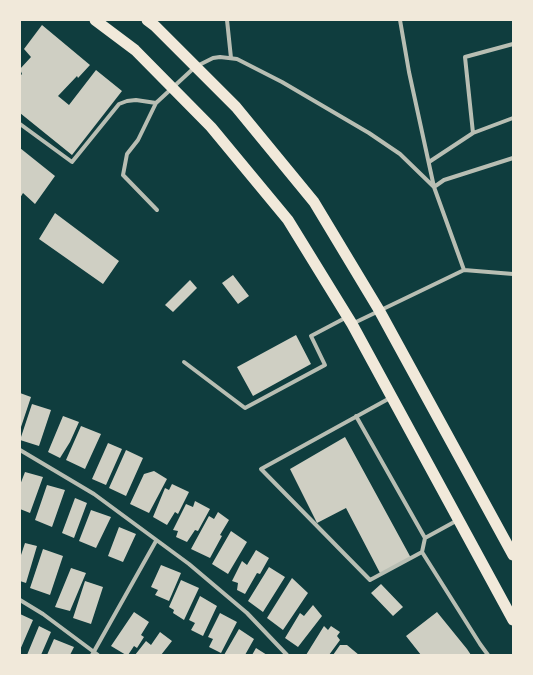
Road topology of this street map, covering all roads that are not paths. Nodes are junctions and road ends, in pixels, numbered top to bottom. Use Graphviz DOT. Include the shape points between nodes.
graph roads {
  1 [pos="95,20"];
  2 [pos="147,20"];
  3 [pos="227,20"];
  4 [pos="400,20"];
  5 [pos="513,44"];
  6 [pos="231,58"];
  7 [pos="195,66"];
  8 [pos="172,88"];
  9 [pos="156,103"];
  10 [pos="513,118"];
  11 [pos="20,124"];
  12 [pos="473,133"];
  13 [pos="513,158"];
  14 [pos="429,162"];
  15 [pos="434,187"];
  16 [pos="157,210"];
  17 [pos="464,270"];
  18 [pos="513,274"];
  19 [pos="379,310"];
  20 [pos="349,321"];
  21 [pos="184,362"];
  22 [pos="392,397"];
  23 [pos="356,416"];
  24 [pos="20,450"];
  25 [pos="459,520"];
  26 [pos="425,538"];
  27 [pos="156,541"];
  28 [pos="422,552"];
  29 [pos="513,555"];
  30 [pos="20,600"];
  31 [pos="513,620"];
  32 [pos="93,653"];
  33 [pos="98,655"];
  34 [pos="287,655"];
  35 [pos="488,655"];
  1 -- 8 [label="main road" via="135,50"];
  2 -- 7 [label="main road"];
  3 -- 6 [label="lane"];
  4 -- 14 [label="lane"];
  5 -- 12 [label="lane" via="465,57"];
  6 -- 7 [label="lane" via="213,58"];
  6 -- 15 [label="lane" via="282,82 369,133 400,154"];
  7 -- 8 [label="lane"];
  7 -- 19 [label="main road" via="236,107 314,202"];
  8 -- 9 [label="lane"];
  8 -- 20 [label="main road" via="211,127 288,220"];
  9 -- 11 [label="lane" via="136,100 119,104 72,162"];
  9 -- 16 [label="lane" via="138,140 127,154 123,174"];
  10 -- 12 [label="lane"];
  12 -- 14 [label="lane"];
  13 -- 15 [label="lane" via="444,180"];
  14 -- 15 [label="lane"];
  15 -- 17 [label="lane"];
  17 -- 18 [label="lane"];
  17 -- 19 [label="lane"];
  19 -- 20 [label="lane"];
  19 -- 29 [label="main road"];
  20 -- 21 [label="lane" via="310,336 325,365 245,408"];
  20 -- 22 [label="main road"];
  22 -- 23 [label="lane"];
  22 -- 25 [label="main road"];
  23 -- 26 [label="lane"];
  23 -- 28 [label="lane" via="261,469 370,580"];
  24 -- 27 [label="lane" via="94,494"];
  25 -- 26 [label="lane"];
  25 -- 31 [label="main road"];
  26 -- 28 [label="lane"];
  27 -- 32 [label="lane"];
  27 -- 34 [label="lane" via="247,613"];
  28 -- 35 [label="lane"];
  30 -- 32 [label="lane"];
  32 -- 33 [label="lane"];
}
